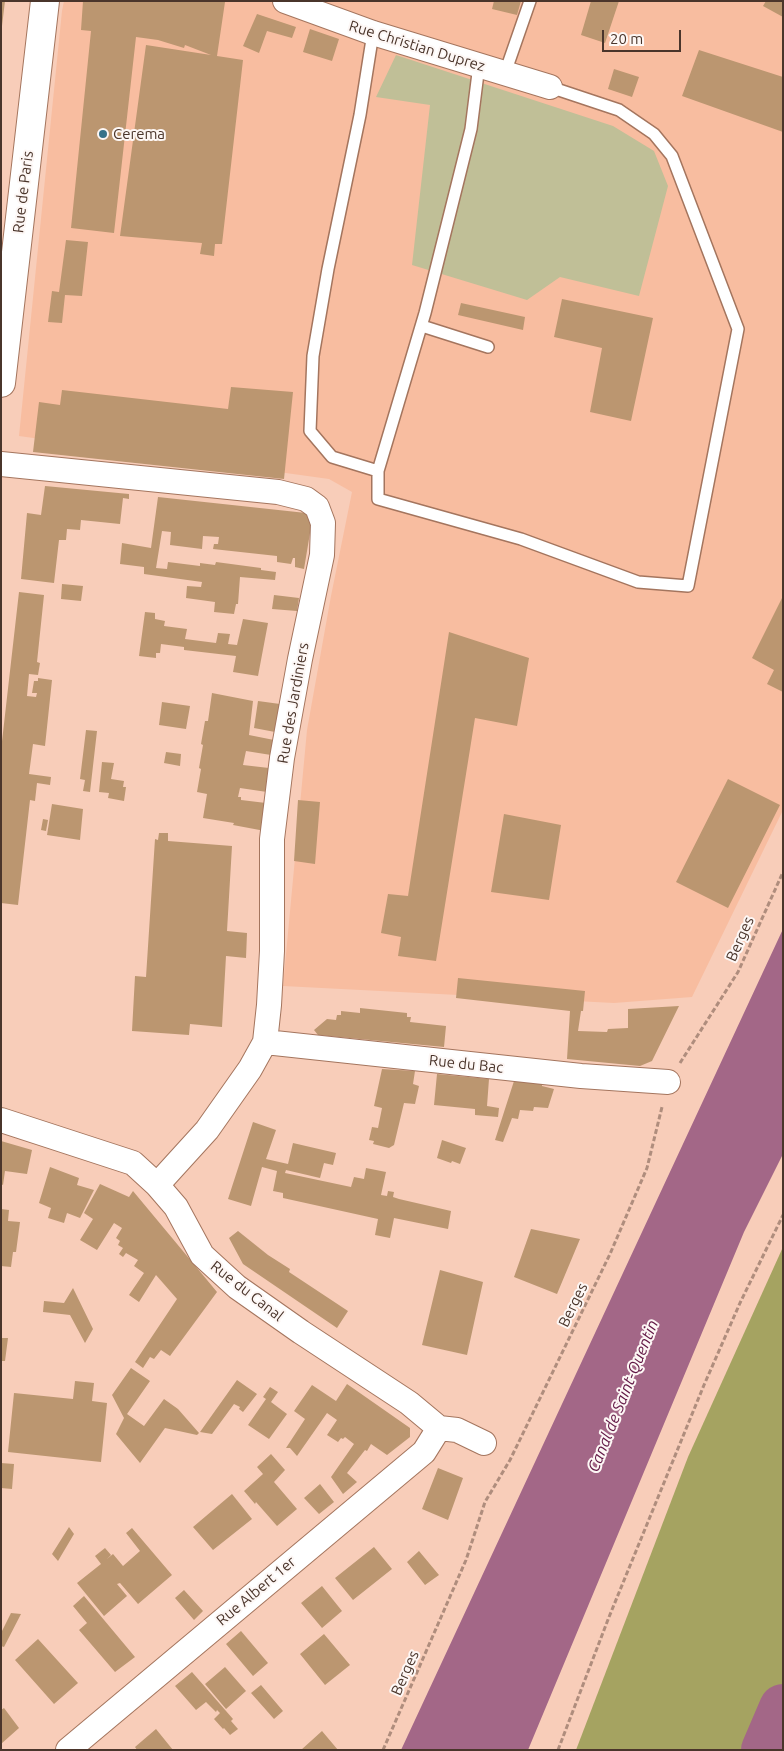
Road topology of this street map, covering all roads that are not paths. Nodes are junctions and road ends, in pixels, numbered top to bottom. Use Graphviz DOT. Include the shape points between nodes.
graph roads {
  1 [pos="46,1"];
  2 [pos="285,1"];
  3 [pos="530,1"];
  4 [pos="373,33"];
  5 [pos="479,66"];
  6 [pos="505,74"];
  7 [pos="550,87"];
  8 [pos="422,326"];
  9 [pos="488,347"];
  10 [pos="1,383"];
  11 [pos="1,464"];
  12 [pos="378,471"];
  13 [pos="265,1042"];
  14 [pos="668,1082"];
  15 [pos="1,1120"];
  16 [pos="157,1185"];
  17 [pos="439,1428"];
  18 [pos="484,1443"];
  19 [pos="68,1750"];
  1 -- 10 [label="main road, Rue de Paris"];
  2 -- 4 [label="street, Rue Christian Duprez"];
  3 -- 6 [label="lane"];
  4 -- 5 [label="street, Rue Christian Duprez"];
  4 -- 12 [label="lane" via="313,356 310,431 332,457"];
  5 -- 6 [label="street, Rue Christian Duprez"];
  5 -- 8 [label="lane" via="471,129"];
  6 -- 7 [label="street, Rue Christian Duprez"];
  7 -- 12 [label="lane" via="619,110 654,134 672,156 738,329 688,586 638,582 521,539 378,499"];
  8 -- 9 [label="lane"];
  8 -- 12 [label="lane"];
  11 -- 13 [label="street, Rue des Jardiniers" via="278,492 306,499 317,507 323,523 322,555 282,758 272,839 272,951"];
  13 -- 14 [label="street, Rue du Bac" via="580,1076"];
  13 -- 16 [label="street, Rue des Jardiniers" via="207,1130"];
  15 -- 16 [label="street, Rue du Canal" via="134,1163"];
  16 -- 17 [label="street, Rue du Canal" via="176,1206 202,1255 237,1287 409,1403"];
  17 -- 18 [label="street, Rue du Canal" via="457,1430"];
  17 -- 19 [label="street, Rue Albert 1er" via="424,1452"];
}
